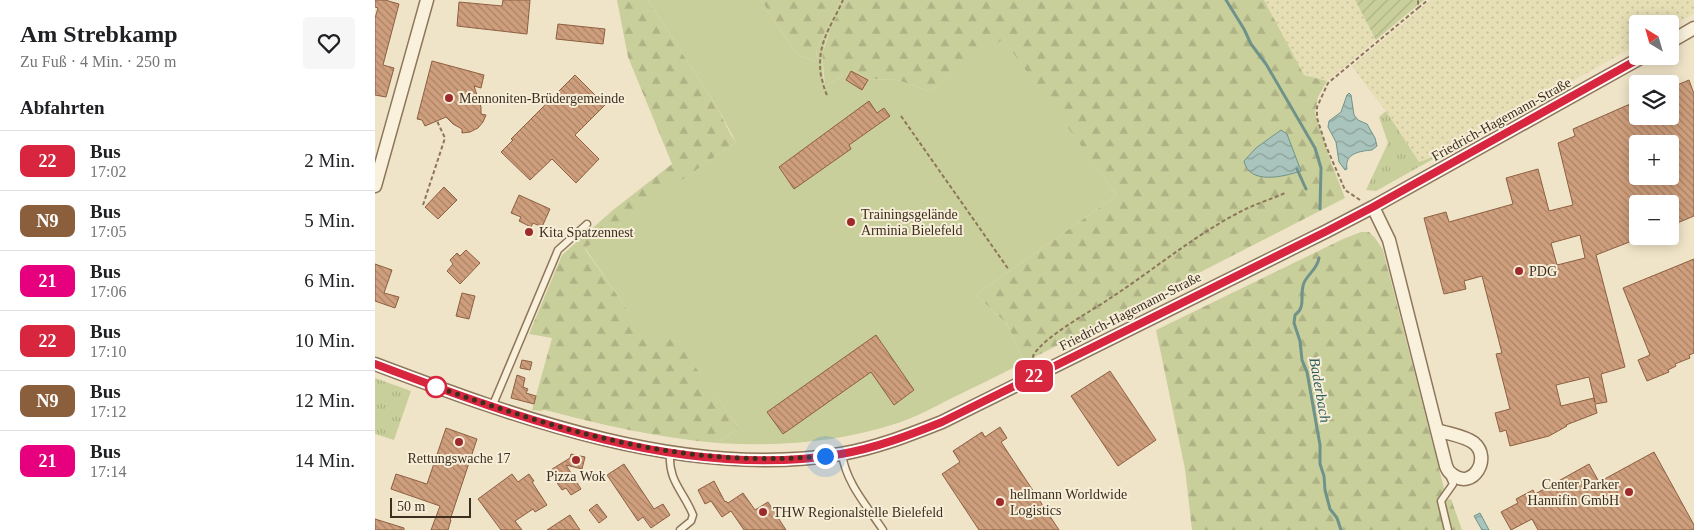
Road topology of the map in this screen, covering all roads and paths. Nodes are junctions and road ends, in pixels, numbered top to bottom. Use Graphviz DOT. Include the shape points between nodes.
graph roads {
  1 [pos="427,0"];
  2 [pos="843,0"];
  3 [pos="1418,0"];
  4 [pos="1427,0"];
  5 [pos="1418,8"];
  6 [pos="1694,28"];
  7 [pos="1679,37"];
  8 [pos="1629,64"];
  9 [pos="827,95"];
  10 [pos="901,116"];
  11 [pos="437,121"];
  12 [pos="375,186"];
  13 [pos="1285,193"];
  14 [pos="423,205"];
  15 [pos="1373,207"];
  16 [pos="587,224"];
  17 [pos="1009,270"];
  18 [pos="375,364"];
  19 [pos="1040,373"];
  20 [pos="492,407"];
  21 [pos="1437,430"];
  22 [pos="670,452"];
  23 [pos="841,454"];
  24 [pos="1448,471"];
  25 [pos="681,530"];
  26 [pos="883,530"];
  27 [pos="1448,530"];
  1 -- 12 [label="street"];
  2 -- 9 [label="path" via="823,42 820,56"];
  3 -- 5 [label="path"];
  4 -- 5 [label="path"];
  5 -- 15 [label="path" via="1328,83 1317,107 1326,146 1345,190"];
  6 -- 7 [label="street"];
  8 -- 15 [label="street, Friedrich-Hagemann-Straße"];
  10 -- 17 [label="path"];
  11 -- 14 [label="path" via="445,138"];
  13 -- 19 [label="path" via="1237,214 1196,238 1047,340 1033,356"];
  15 -- 19 [label="street, Friedrich-Hagemann-Straße"];
  15 -- 21 [label="street" via="1389,240"];
  16 -- 20 [label="lane" via="558,250"];
  18 -- 20 [label="street, Friedrich-Hagemann-Straße"];
  19 -- 23 [label="street, Friedrich-Hagemann-Straße" via="942,422"];
  20 -- 22 [label="street, Friedrich-Hagemann-Straße" via="595,437"];
  21 -- 24 [label="street"];
  21 -- 24 [label="street" via="1473,442 1481,454 1480,468 1470,478 1457,478"];
  22 -- 23 [label="street, Friedrich-Hagemann-Straße" via="763,460"];
  22 -- 25 [label="lane" via="671,476 693,515"];
  23 -- 26 [label="lane" via="849,479"];
  24 -- 27 [label="lane" via="1453,484 1441,501"];
}
